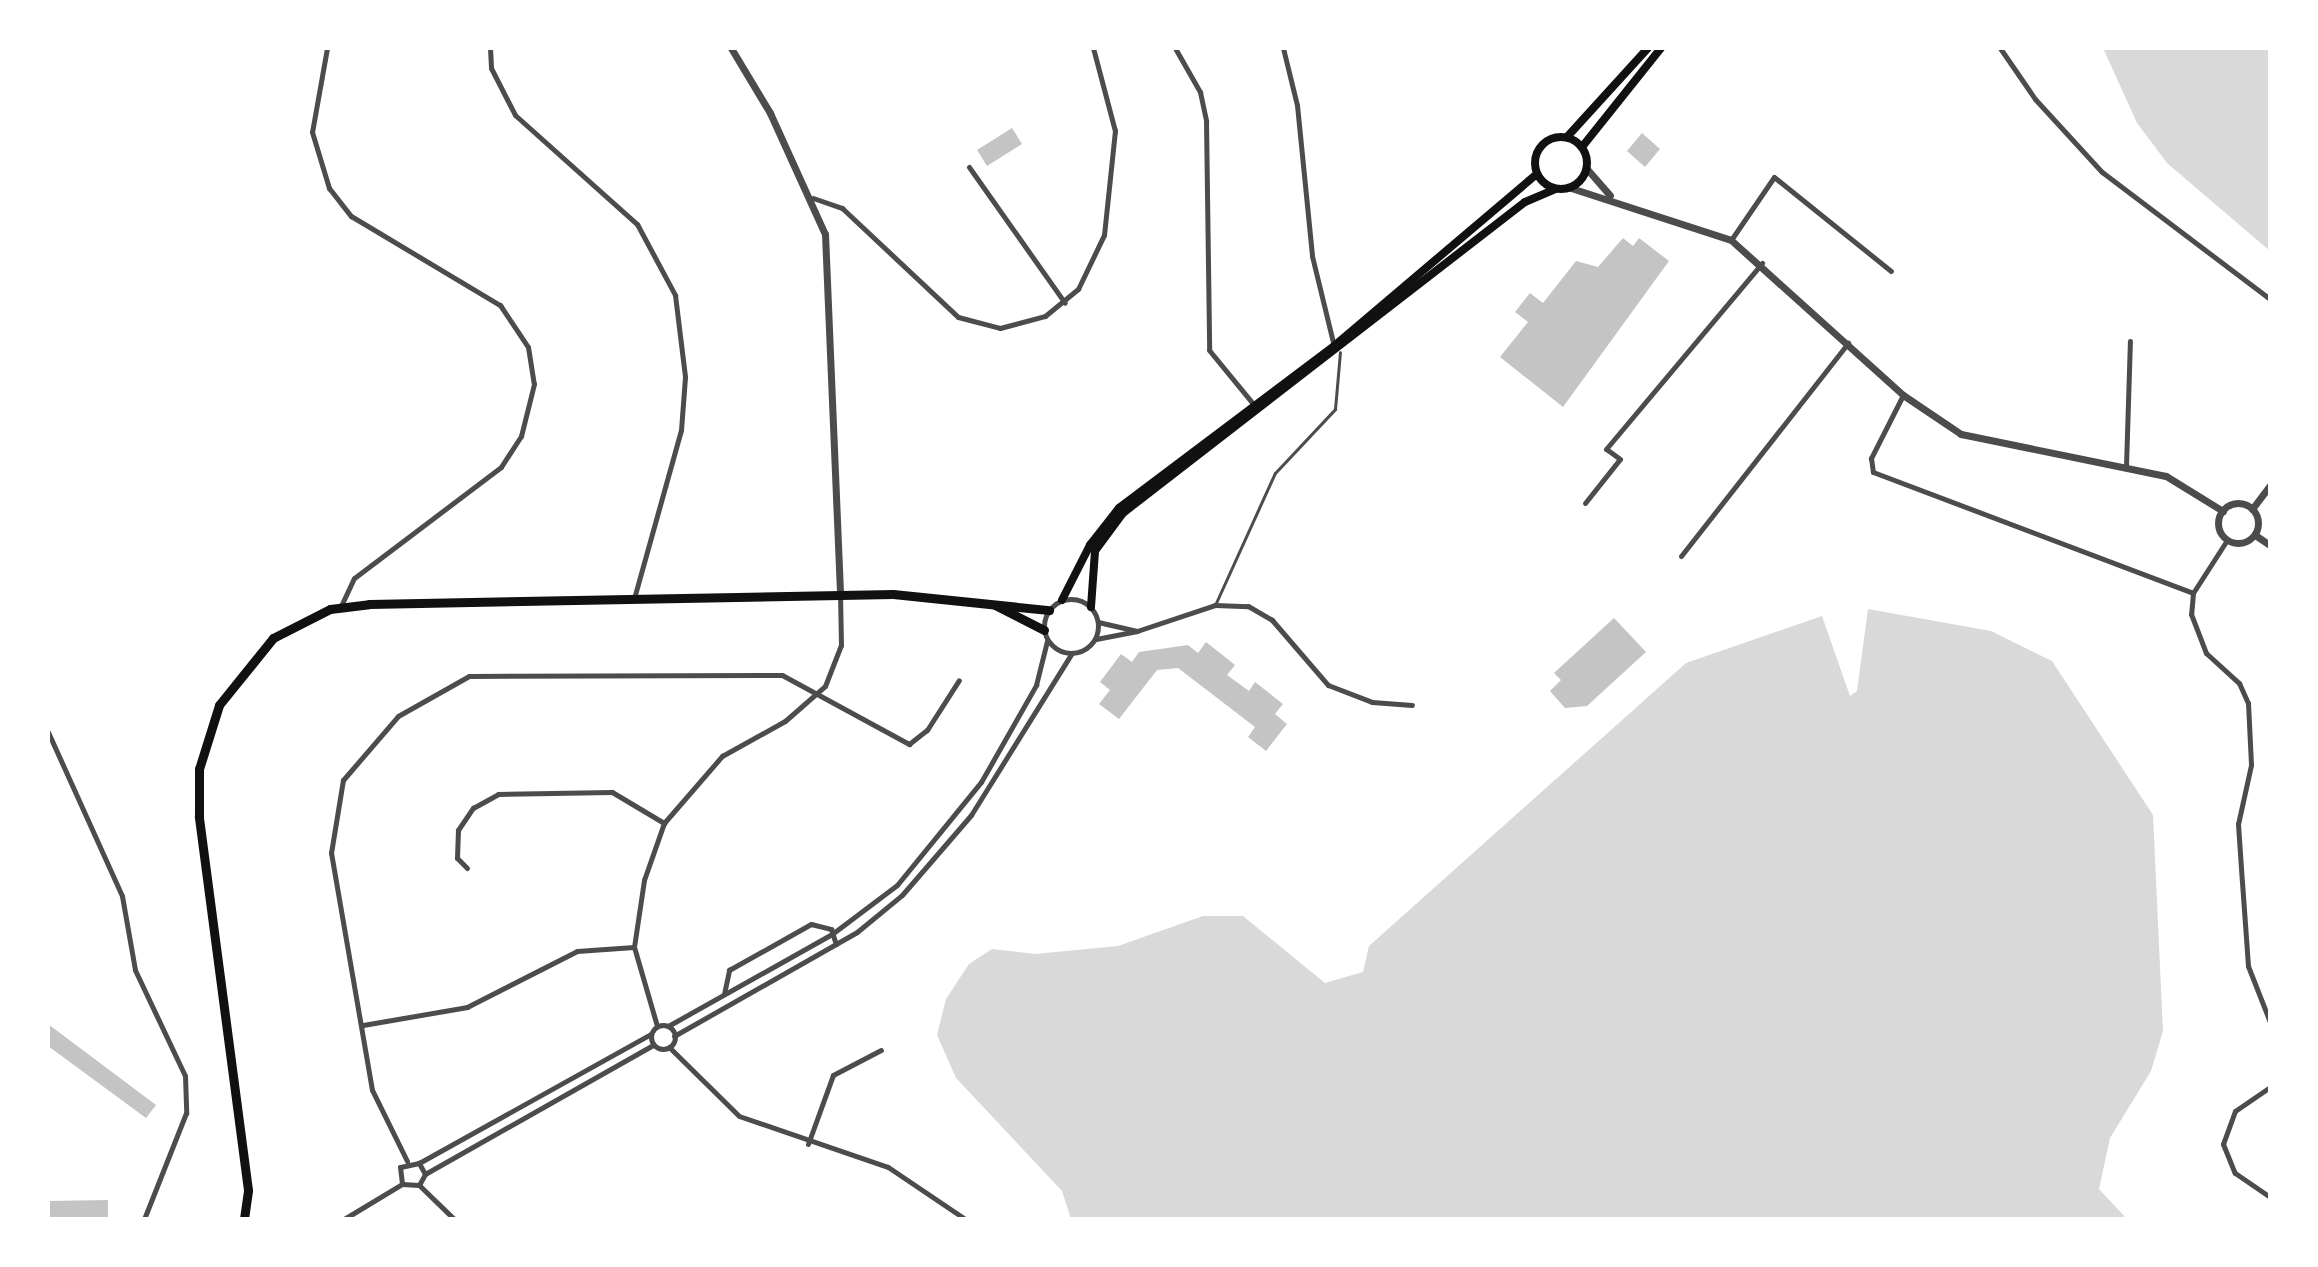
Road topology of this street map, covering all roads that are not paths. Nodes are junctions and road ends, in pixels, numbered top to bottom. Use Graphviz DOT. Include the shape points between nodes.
graph roads {
  1 [pos="327,48"];
  2 [pos="490,48"];
  3 [pos="731,48"];
  4 [pos="1093,48"];
  5 [pos="1175,48"];
  6 [pos="1283,48"];
  7 [pos="1648,48"];
  8 [pos="1661,48"];
  9 [pos="2000,48"];
  10 [pos="1567,137"];
  11 [pos="1582,147"];
  12 [pos="969,167"];
  13 [pos="1587,169"];
  14 [pos="1537,174"];
  15 [pos="1571,188"];
  16 [pos="1555,189"];
  17 [pos="1612,197"];
  18 [pos="813,198"];
  19 [pos="1731,240"];
  20 [pos="1762,263"];
  21 [pos="1891,271"];
  22 [pos="2270,299"];
  23 [pos="1065,304"];
  24 [pos="2130,341"];
  25 [pos="1849,342"];
  26 [pos="1337,349"];
  27 [pos="1903,395"];
  28 [pos="1255,406"];
  29 [pos="2126,466"];
  30 [pos="2270,485"];
  31 [pos="1585,503"];
  32 [pos="2252,509"];
  33 [pos="2223,511"];
  34 [pos="2255,535"];
  35 [pos="2227,540"];
  36 [pos="2270,545"];
  37 [pos="1681,556"];
  38 [pos="2193,593"];
  39 [pos="840,594"];
  40 [pos="634,598"];
  41 [pos="981,599"];
  42 [pos="1062,600"];
  43 [pos="1215,605"];
  44 [pos="341,606"];
  45 [pos="1091,607"];
  46 [pos="1049,610"];
  47 [pos="1098,621"];
  48 [pos="1137,631"];
  49 [pos="1046,636"];
  50 [pos="1095,639"];
  51 [pos="1072,653"];
  52 [pos="959,680"];
  53 [pos="817,694"];
  54 [pos="1412,705"];
  55 [pos="48,732"];
  56 [pos="664,823"];
  57 [pos="467,868"];
  58 [pos="832,934"];
  59 [pos="836,944"];
  60 [pos="634,947"];
  61 [pos="724,994"];
  62 [pos="2270,1022"];
  63 [pos="363,1025"];
  64 [pos="657,1026"];
  65 [pos="668,1026"];
  66 [pos="651,1034"];
  67 [pos="674,1036"];
  68 [pos="653,1045"];
  69 [pos="669,1047"];
  70 [pos="881,1050"];
  71 [pos="2270,1087"];
  72 [pos="808,1144"];
  73 [pos="407,1161"];
  74 [pos="419,1163"];
  75 [pos="425,1174"];
  76 [pos="402,1184"];
  77 [pos="419,1185"];
  78 [pos="2270,1197"];
  79 [pos="144,1219"];
  80 [pos="244,1219"];
  81 [pos="344,1219"];
  82 [pos="454,1219"];
  83 [pos="965,1219"];
  1 -- 44 [label="street" via="312,132 329,188 351,216 500,305 528,347 534,384 521,436 501,467 354,578"];
  2 -- 40 [label="street" via="491,68 515,115 637,224 675,295 685,377 681,430"];
  3 -- 18 [label="street"];
  4 -- 23 [label="street" via="1112,101 1113,178 1104,235"];
  5 -- 28 [label="street" via="1205,111 1209,350"];
  6 -- 26 [label="street" via="1297,105 1306,222"];
  7 -- 10 [label="main road"];
  8 -- 11 [label="main road"];
  9 -- 22 [label="street" via="2052,120 2102,172"];
  10 -- 11 [label="main road"];
  10 -- 14 [label="main road" via="1542,144"];
  11 -- 13 [label="main road"];
  12 -- 23 [label="street"];
  13 -- 15 [label="main road"];
  13 -- 17 [label="street"];
  14 -- 16 [label="main road"];
  14 -- 26 [label="main road"];
  15 -- 16 [label="main road"];
  15 -- 17 [label="street"];
  16 -- 26 [label="main road" via="1525,202"];
  17 -- 19 [label="street"];
  18 -- 23 [label="street" via="842,208 958,317 1000,328"];
  18 -- 39 [label="street" via="825,234"];
  19 -- 20 [label="street"];
  19 -- 21 [label="street" via="1774,177"];
  20 -- 25 [label="street"];
  20 -- 31 [label="street" via="1606,449 1620,459"];
  24 -- 29 [label="street"];
  25 -- 27 [label="street"];
  25 -- 37 [label="street"];
  26 -- 28 [label="main road"];
  26 -- 43 [label="lane" via="1335,409 1275,473"];
  26 -- 45 [label="main road" via="1123,513 1095,551"];
  27 -- 29 [label="street" via="1961,434"];
  27 -- 38 [label="street" via="1875,446 1873,472"];
  28 -- 42 [label="main road" via="1119,508 1090,545"];
  29 -- 33 [label="street" via="2190,487"];
  30 -- 32 [label="street"];
  32 -- 33 [label="street" via="2234,504"];
  32 -- 34 [label="street"];
  33 -- 35 [label="street" via="2219,529"];
  34 -- 35 [label="street"];
  34 -- 36 [label="street"];
  35 -- 38 [label="street"];
  38 -- 62 [label="street" via="2194,633 2248,703 2251,765 2240,853 2248,966"];
  39 -- 40 [label="main road"];
  39 -- 41 [label="main road"];
  39 -- 53 [label="street" via="841,645"];
  40 -- 44 [label="main road"];
  41 -- 46 [label="main road"];
  41 -- 49 [label="main road"];
  42 -- 45 [label="street"];
  42 -- 46 [label="street"];
  43 -- 48 [label="street"];
  43 -- 54 [label="street" via="1262,612 1328,685 1372,702"];
  44 -- 80 [label="main road" via="281,633 244,667 211,721 199,769 199,816 248,1190"];
  45 -- 47 [label="street"];
  46 -- 49 [label="street"];
  47 -- 48 [label="street"];
  47 -- 50 [label="street"];
  48 -- 50 [label="street"];
  49 -- 51 [label="street"];
  49 -- 58 [label="street" via="1036,685 958,813 897,885"];
  50 -- 51 [label="street"];
  51 -- 59 [label="street" via="971,815 902,895"];
  52 -- 53 [label="street" via="927,730 909,744"];
  53 -- 56 [label="street" via="722,756"];
  53 -- 63 [label="street" via="782,675 469,676 425,696 358,760 343,780 332,818 331,853"];
  55 -- 79 [label="street" via="122,896 135,970 185,1076 186,1113"];
  56 -- 57 [label="street" via="612,792 498,794 473,808 458,830 457,858"];
  56 -- 60 [label="street" via="644,880"];
  58 -- 59 [label="street"];
  58 -- 61 [label="street"];
  58 -- 61 [label="street" via="811,924 742,962 729,970"];
  59 -- 67 [label="street"];
  60 -- 63 [label="street" via="577,951 467,1007"];
  60 -- 64 [label="street"];
  61 -- 65 [label="street"];
  63 -- 73 [label="street" via="372,1090"];
  64 -- 65 [label="street"];
  64 -- 66 [label="street"];
  65 -- 67 [label="street"];
  66 -- 68 [label="street"];
  66 -- 74 [label="street"];
  67 -- 69 [label="street"];
  68 -- 69 [label="street"];
  68 -- 75 [label="street"];
  69 -- 72 [label="street" via="716,1100"];
  70 -- 72 [label="street" via="833,1075"];
  71 -- 78 [label="street" via="2235,1111 2223,1144 2235,1173"];
  72 -- 83 [label="street" via="888,1167"];
  73 -- 74 [label="street"];
  73 -- 76 [label="street" via="398,1171"];
  74 -- 75 [label="street"];
  75 -- 77 [label="street"];
  76 -- 77 [label="street"];
  76 -- 81 [label="street"];
  77 -- 82 [label="street"];
}
